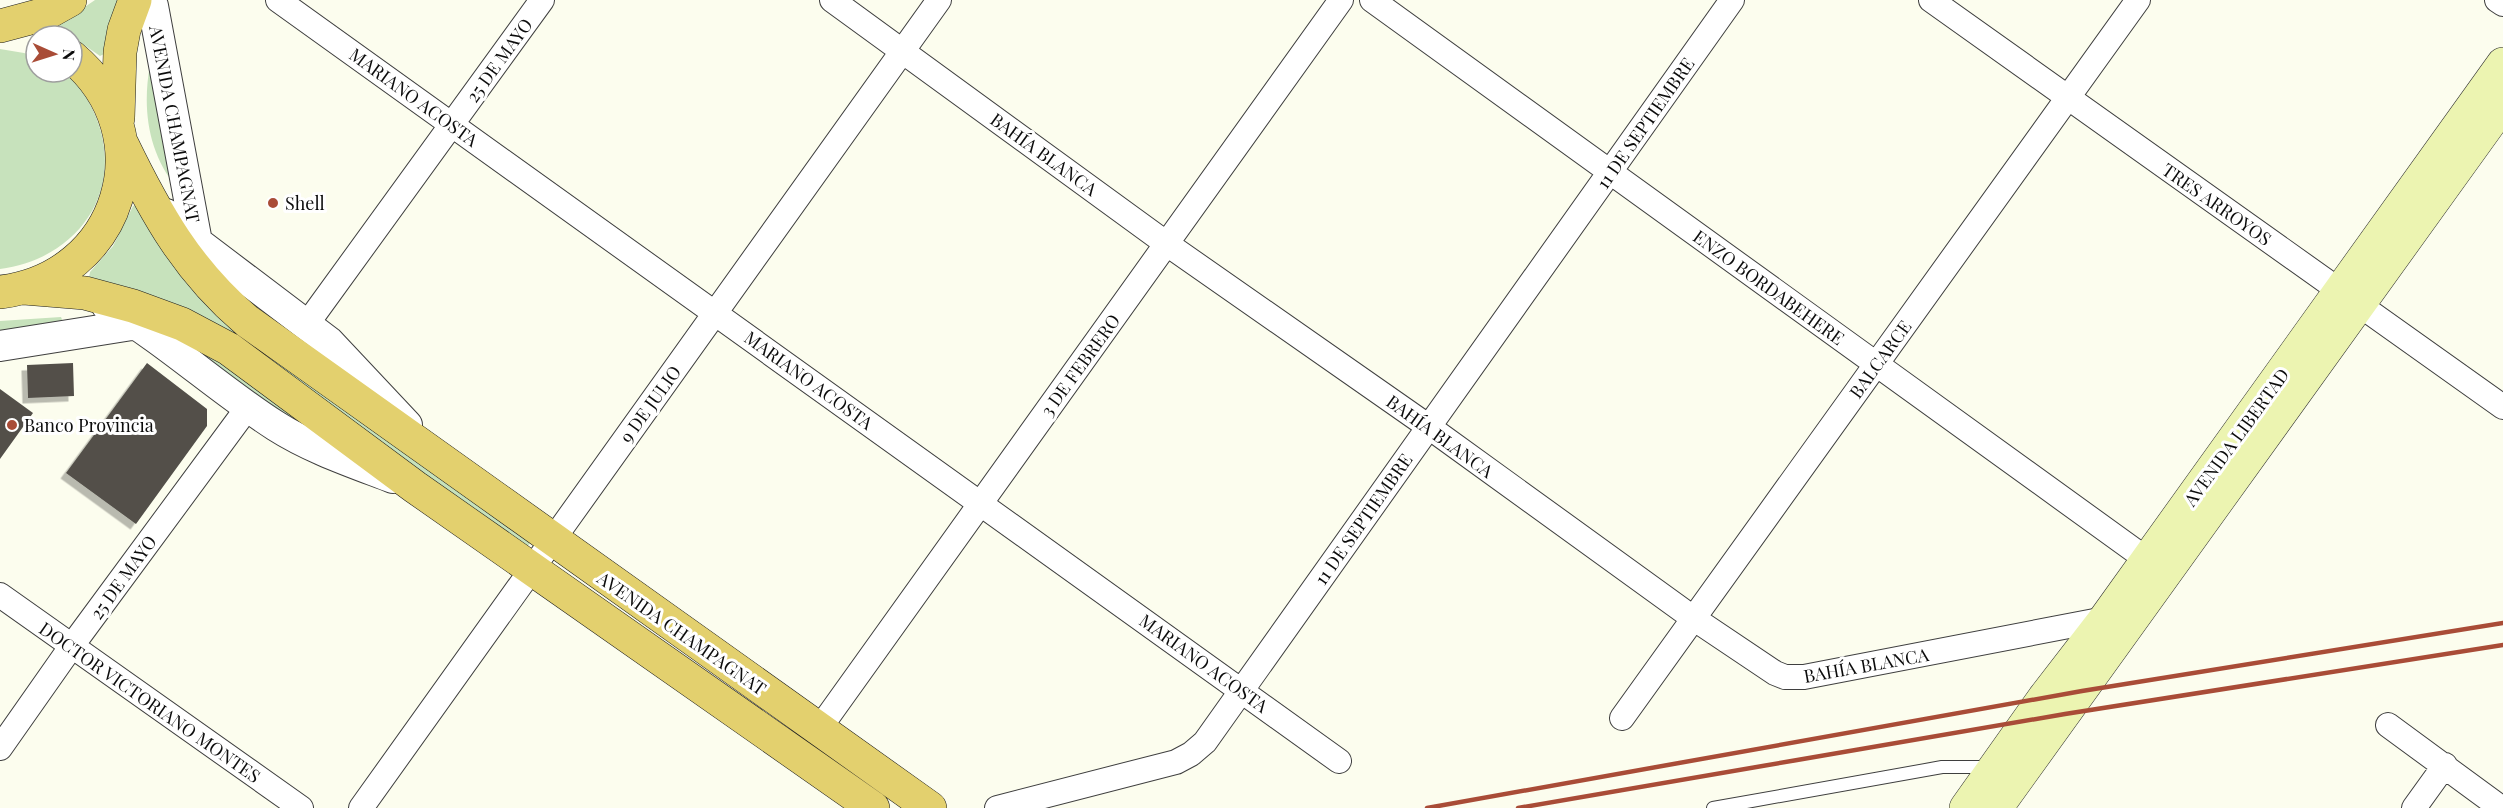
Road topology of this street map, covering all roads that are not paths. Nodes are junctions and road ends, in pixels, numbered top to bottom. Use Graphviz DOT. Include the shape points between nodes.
graph roads {
  1 [pos="42,0"];
  2 [pos="70,0"];
  3 [pos="278,0"];
  4 [pos="542,0"];
  5 [pos="832,0"];
  6 [pos="939,0"];
  7 [pos="1341,0"];
  8 [pos="1372,0"];
  9 [pos="1732,0"];
  10 [pos="1931,0"];
  11 [pos="2138,0"];
  12 [pos="2497,0"];
  13 [pos="148,2"];
  14 [pos="2503,4"];
  15 [pos="12,29"];
  16 [pos="903,50"];
  17 [pos="2503,64"];
  18 [pos="84,69"];
  19 [pos="2068,98"];
  20 [pos="2503,104"];
  21 [pos="119,125"];
  22 [pos="452,125"];
  23 [pos="1610,172"];
  24 [pos="147,195"];
  25 [pos="197,242"];
  26 [pos="1167,244"];
  27 [pos="210,287"];
  28 [pos="12,290"];
  29 [pos="85,293"];
  30 [pos="2350,298"];
  31 [pos="715,313"];
  32 [pos="138,324"];
  33 [pos="182,324"];
  34 [pos="307,324"];
  35 [pos="0,346"];
  36 [pos="1876,365"];
  37 [pos="248,407"];
  38 [pos="2503,407"];
  39 [pos="1429,427"];
  40 [pos="435,456"];
  41 [pos="415,487"];
  42 [pos="981,503"];
  43 [pos="552,541"];
  44 [pos="2157,567"];
  45 [pos="533,568"];
  46 [pos="0,596"];
  47 [pos="1693,618"];
  48 [pos="2105,619"];
  49 [pos="71,646"];
  50 [pos="1243,690"];
  51 [pos="1622,718"];
  52 [pos="2388,725"];
  53 [pos="819,729"];
  54 [pos="0,748"];
  55 [pos="1339,761"];
  56 [pos="2445,765"];
  57 [pos="1995,767"];
  58 [pos="301,808"];
  59 [pos="361,808"];
  60 [pos="873,808"];
  61 [pos="930,808"];
  62 [pos="997,808"];
  63 [pos="1713,808"];
  64 [pos="1966,808"];
  65 [pos="1996,808"];
  66 [pos="2414,808"];
  67 [pos="2501,808"];
  1 -- 15 [label="highway"];
  2 -- 15 [label="highway"];
  3 -- 22 [label="street, MARIANO ACOSTA"];
  4 -- 22 [label="street, 25 DE MAYO"];
  5 -- 16 [label="street, BAHÍA BLANCA"];
  6 -- 16 [label="street, 9 DE JULIO"];
  7 -- 26 [label="street, 3 DE FEBRERO"];
  8 -- 23 [label="street, ENZO BORDABEHERE"];
  9 -- 23 [label="street, 11 DE SEPTIEMBRE"];
  10 -- 19 [label="street, TRES ARROYOS"];
  11 -- 19 [label="street, BALCARCE"];
  12 -- 14 [label="street"];
  13 -- 21 [label="highway" via="124,30"];
  13 -- 25 [label="street, AVENIDA CHAMPAGNAT"];
  16 -- 26 [label="street, BAHÍA BLANCA"];
  16 -- 31 [label="street, 9 DE JULIO"];
  17 -- 30 [label="main road, AVENIDA LIBERTAD"];
  18 -- 21 [label="highway, AVENIDA CHAMPAGNAT" via="98,84"];
  19 -- 30 [label="street, TRES ARROYOS"];
  19 -- 36 [label="street, BALCARCE"];
  20 -- 30 [label="main road, AVENIDA LIBERTAD"];
  21 -- 24 [label="highway, AVENIDA CHAMPAGNAT"];
  21 -- 28 [label="highway" via="121,181 114,207 100,233 66,269"];
  22 -- 31 [label="street, MARIANO ACOSTA"];
  22 -- 34 [label="street, 25 DE MAYO"];
  23 -- 36 [label="street, ENZO BORDABEHERE"];
  23 -- 39 [label="street, 11 DE SEPTIEMBRE"];
  24 -- 25 [label="street, AVENIDA CHAMPAGNAT"];
  24 -- 27 [label="highway, AVENIDA CHAMPAGNAT" via="178,246"];
  25 -- 27 [label="highway"];
  25 -- 34 [label="street, AVENIDA CHAMPAGNAT"];
  26 -- 39 [label="street, BAHÍA BLANCA"];
  26 -- 42 [label="street, 3 DE FEBRERO"];
  27 -- 40 [label="highway, AVENIDA CHAMPAGNAT" via="256,328"];
  28 -- 29 [label="highway, AVENIDA CHAMPAGNAT"];
  29 -- 32 [label="street, AVENIDA CHAMPAGNAT"];
  29 -- 33 [label="highway, AVENIDA CHAMPAGNAT"];
  30 -- 38 [label="street, TRES ARROYOS"];
  30 -- 44 [label="main road, AVENIDA LIBERTAD"];
  31 -- 42 [label="street, MARIANO ACOSTA"];
  31 -- 43 [label="street, 9 DE JULIO"];
  32 -- 33 [label="highway"];
  32 -- 35 [label="street"];
  32 -- 37 [label="street, AVENIDA CHAMPAGNAT"];
  33 -- 41 [label="highway, AVENIDA CHAMPAGNAT" via="229,349"];
  34 -- 40 [label="street, AVENIDA CHAMPAGNAT" via="345,358"];
  36 -- 44 [label="street, ENZO BORDABEHERE"];
  36 -- 47 [label="street, BALCARCE"];
  37 -- 41 [label="street, AVENIDA CHAMPAGNAT" via="308,444"];
  37 -- 49 [label="street, 25 DE MAYO"];
  39 -- 47 [label="street, BAHÍA BLANCA"];
  39 -- 50 [label="street, 11 DE SEPTIEMBRE"];
  40 -- 43 [label="highway, AVENIDA CHAMPAGNAT"];
  41 -- 45 [label="highway, AVENIDA CHAMPAGNAT"];
  42 -- 50 [label="street, MARIANO ACOSTA"];
  42 -- 53 [label="street, 3 DE FEBRERO"];
  43 -- 45 [label="street, 9 DE JULIO"];
  43 -- 53 [label="highway, AVENIDA CHAMPAGNAT"];
  44 -- 48 [label="main road, AVENIDA LIBERTAD"];
  44 -- 65 [label="main road, AVENIDA LIBERTAD"];
  45 -- 59 [label="street, 9 DE JULIO"];
  45 -- 60 [label="highway, AVENIDA CHAMPAGNAT"];
  46 -- 49 [label="street, DOCTOR VICTORIANO MONTES"];
  47 -- 48 [label="street, BAHÍA BLANCA" via="1775,673 1795,678"];
  47 -- 51 [label="street, BALCARCE"];
  48 -- 57 [label="main road, AVENIDA LIBERTAD"];
  49 -- 54 [label="street, 25 DE MAYO"];
  49 -- 58 [label="street, DOCTOR VICTORIANO MONTES"];
  50 -- 55 [label="street, MARIANO ACOSTA"];
  50 -- 62 [label="street, 11 DE SEPTIEMBRE" via="1205,742 1176,762"];
  52 -- 56 [label="street"];
  53 -- 61 [label="highway, AVENIDA CHAMPAGNAT"];
  56 -- 66 [label="street"];
  56 -- 67 [label="street"];
  57 -- 63 [label="lane" via="1942,767"];
  57 -- 64 [label="main road, AVENIDA LIBERTAD"];
}
